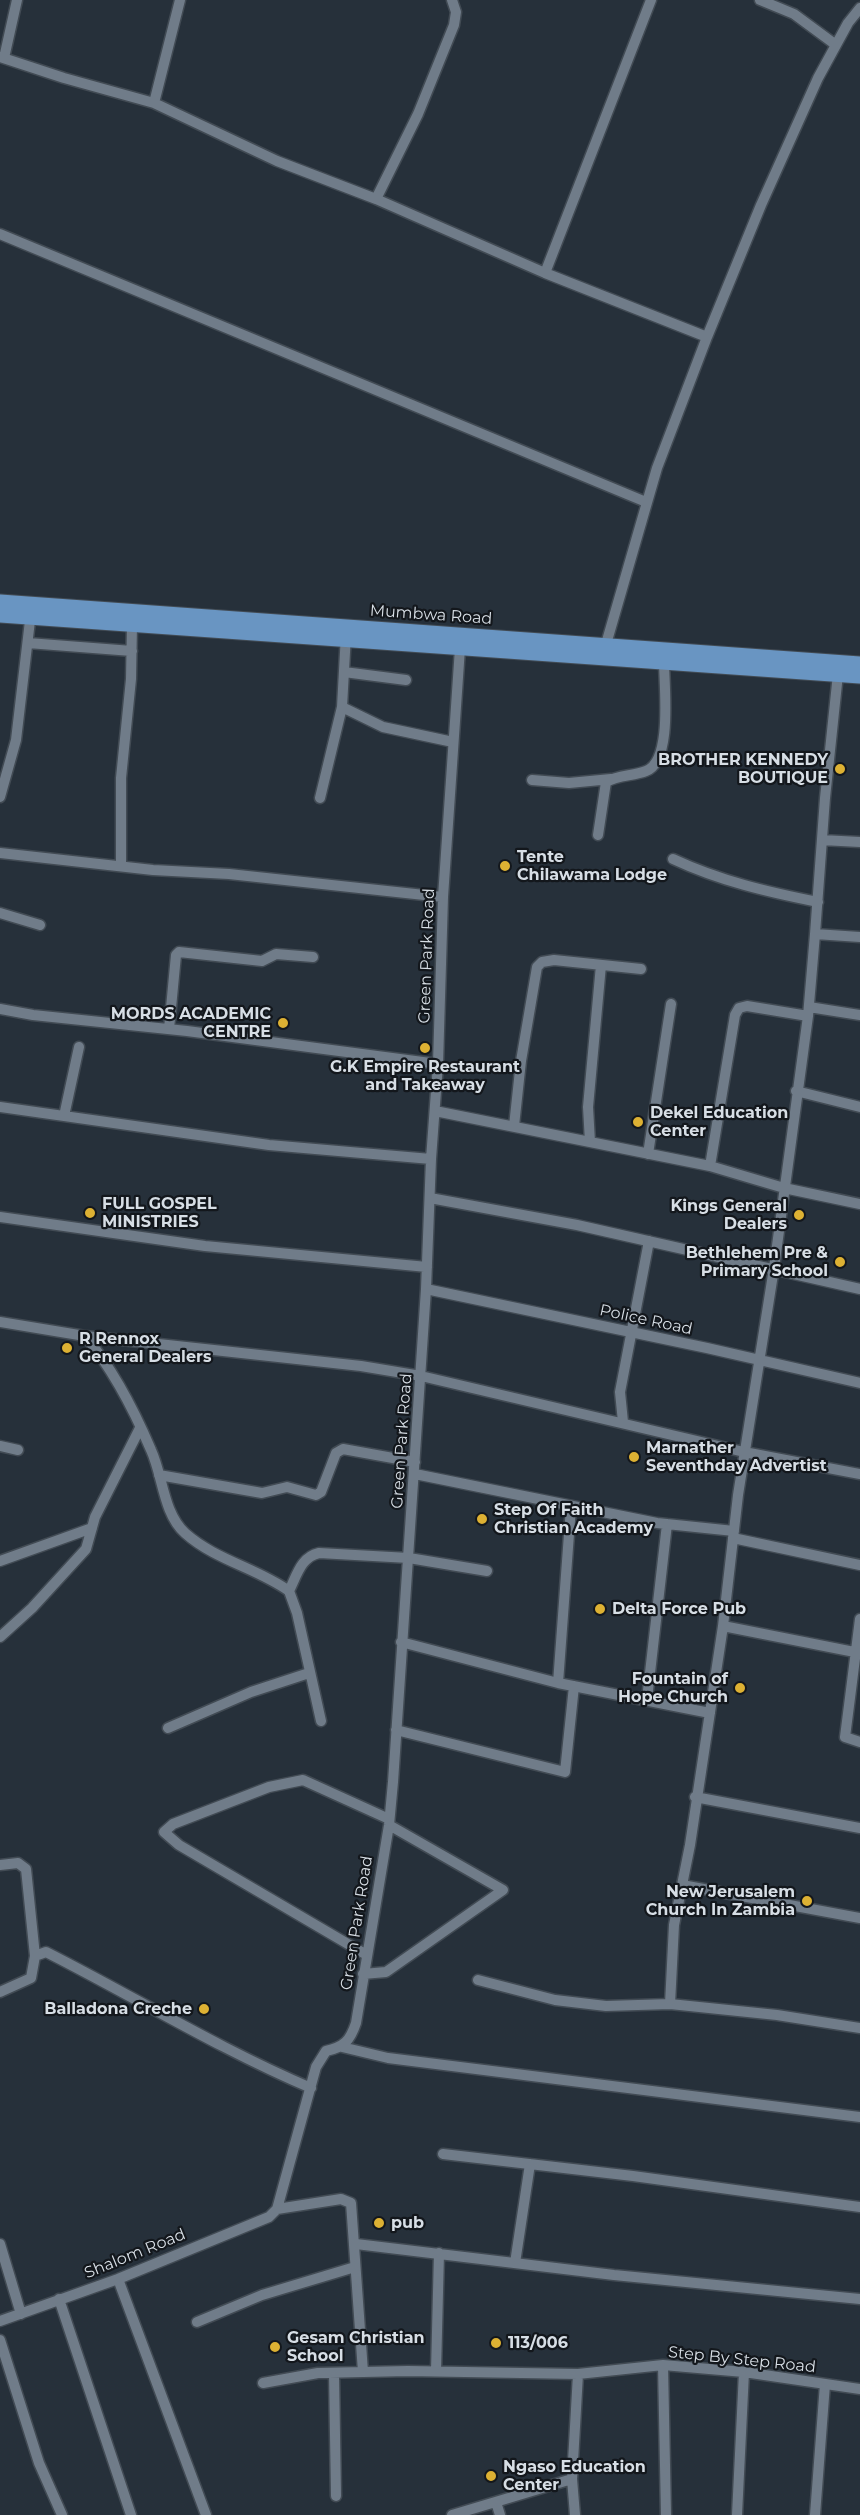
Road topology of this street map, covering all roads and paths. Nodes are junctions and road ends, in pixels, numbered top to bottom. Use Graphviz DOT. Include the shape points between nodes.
graph roads {
  1 [pos="17,0"];
  2 [pos="180,0"];
  3 [pos="452,0"];
  4 [pos="651,0"];
  5 [pos="760,0"];
  6 [pos="860,8"];
  7 [pos="836,45"];
  8 [pos="2,58"];
  9 [pos="154,103"];
  10 [pos="376,199"];
  11 [pos="0,234"];
  12 [pos="545,273"];
  13 [pos="707,337"];
  14 [pos="646,502"];
  15 [pos="0,602"];
  16 [pos="32,611"];
  17 [pos="0,615"];
  18 [pos="132,624"];
  19 [pos="346,634"];
  20 [pos="28,643"];
  21 [pos="460,648"];
  22 [pos="132,651"];
  23 [pos="604,651"];
  24 [pos="718,660"];
  25 [pos="664,661"];
  26 [pos="860,664"];
  27 [pos="344,672"];
  28 [pos="838,674"];
  29 [pos="860,676"];
  30 [pos="406,680"];
  31 [pos="342,707"];
  32 [pos="453,742"];
  33 [pos="612,778"];
  34 [pos="532,780"];
  35 [pos="0,797"];
  36 [pos="320,798"];
  37 [pos="598,835"];
  38 [pos="822,840"];
  39 [pos="860,842"];
  40 [pos="0,853"];
  41 [pos="673,859"];
  42 [pos="121,866"];
  43 [pos="443,897"];
  44 [pos="819,902"];
  45 [pos="0,913"];
  46 [pos="40,925"];
  47 [pos="815,934"];
  48 [pos="860,937"];
  49 [pos="313,957"];
  50 [pos="601,965"];
  51 [pos="641,969"];
  52 [pos="671,1004"];
  53 [pos="0,1009"];
  54 [pos="808,1012"];
  55 [pos="860,1015"];
  56 [pos="170,1029"];
  57 [pos="79,1047"];
  58 [pos="438,1064"];
  59 [pos="796,1091"];
  60 [pos="0,1107"];
  61 [pos="860,1107"];
  62 [pos="435,1111"];
  63 [pos="64,1116"];
  64 [pos="513,1126"];
  65 [pos="590,1142"];
  66 [pos="648,1154"];
  67 [pos="431,1159"];
  68 [pos="710,1166"];
  69 [pos="784,1188"];
  70 [pos="430,1198"];
  71 [pos="860,1204"];
  72 [pos="0,1217"];
  73 [pos="649,1241"];
  74 [pos="427,1267"];
  75 [pos="774,1268"];
  76 [pos="426,1289"];
  77 [pos="860,1289"];
  78 [pos="0,1322"];
  79 [pos="630,1332"];
  80 [pos="85,1336"];
  81 [pos="758,1359"];
  82 [pos="421,1376"];
  83 [pos="860,1383"];
  84 [pos="623,1422"];
  85 [pos="140,1428"];
  86 [pos="0,1446"];
  87 [pos="18,1450"];
  88 [pos="744,1452"];
  89 [pos="415,1462"];
  90 [pos="415,1474"];
  91 [pos="860,1474"];
  92 [pos="159,1475"];
  93 [pos="571,1507"];
  94 [pos="667,1524"];
  95 [pos="92,1528"];
  96 [pos="734,1534"];
  97 [pos="32,1544"];
  98 [pos="0,1556"];
  99 [pos="410,1558"];
  100 [pos="0,1561"];
  101 [pos="860,1565"];
  102 [pos="487,1571"];
  103 [pos="289,1591"];
  104 [pos="860,1619"];
  105 [pos="723,1626"];
  106 [pos="0,1637"];
  107 [pos="401,1642"];
  108 [pos="857,1652"];
  109 [pos="309,1673"];
  110 [pos="558,1683"];
  111 [pos="574,1686"];
  112 [pos="646,1699"];
  113 [pos="710,1713"];
  114 [pos="321,1721"];
  115 [pos="168,1728"];
  116 [pos="396,1730"];
  117 [pos="860,1742"];
  118 [pos="695,1797"];
  119 [pos="389,1822"];
  120 [pos="860,1828"];
  121 [pos="0,1865"];
  122 [pos="682,1885"];
  123 [pos="860,1918"];
  124 [pos="365,1954"];
  125 [pos="35,1956"];
  126 [pos="363,1974"];
  127 [pos="478,1980"];
  128 [pos="0,1992"];
  129 [pos="670,2004"];
  130 [pos="860,2028"];
  131 [pos="342,2048"];
  132 [pos="311,2088"];
  133 [pos="860,2117"];
  134 [pos="442,2154"];
  135 [pos="530,2164"];
  136 [pos="860,2207"];
  137 [pos="277,2209"];
  138 [pos="0,2244"];
  139 [pos="356,2244"];
  140 [pos="439,2253"];
  141 [pos="515,2263"];
  142 [pos="355,2267"];
  143 [pos="118,2279"];
  144 [pos="59,2299"];
  145 [pos="860,2299"];
  146 [pos="21,2314"];
  147 [pos="0,2321"];
  148 [pos="197,2322"];
  149 [pos="0,2340"];
  150 [pos="663,2365"];
  151 [pos="436,2371"];
  152 [pos="363,2372"];
  153 [pos="744,2372"];
  154 [pos="333,2373"];
  155 [pos="578,2374"];
  156 [pos="263,2383"];
  157 [pos="825,2384"];
  158 [pos="860,2389"];
  159 [pos="572,2479"];
  160 [pos="336,2496"];
  161 [pos="496,2502"];
  162 [pos="62,2515"];
  163 [pos="131,2515"];
  164 [pos="206,2515"];
  165 [pos="452,2515"];
  166 [pos="500,2515"];
  167 [pos="576,2515"];
  168 [pos="666,2515"];
  169 [pos="737,2515"];
  170 [pos="815,2515"];
  1 -- 8 [label="street"];
  2 -- 9 [label="street"];
  3 -- 10 [label="street" via="456,12 454,25 418,114"];
  4 -- 12 [label="street"];
  5 -- 7 [label="street" via="794,14"];
  6 -- 7 [label="street"];
  7 -- 13 [label="street" via="766,195"];
  8 -- 9 [label="street"];
  9 -- 10 [label="street" via="277,161"];
  10 -- 12 [label="street"];
  11 -- 14 [label="street"];
  12 -- 13 [label="street"];
  13 -- 14 [label="street"];
  14 -- 23 [label="street"];
  15 -- 16 [label="main road, Mumbwa Road"];
  16 -- 17 [label="main road, Mumbwa Road"];
  16 -- 18 [label="main road, Mumbwa Road"];
  16 -- 19 [label="main road, Mumbwa Road"];
  16 -- 20 [label="street"];
  18 -- 19 [label="main road, Mumbwa Road"];
  18 -- 22 [label="street"];
  19 -- 21 [label="main road, Mumbwa Road"];
  19 -- 23 [label="main road, Mumbwa Road"];
  19 -- 27 [label="street"];
  20 -- 22 [label="street"];
  20 -- 35 [label="street" via="16,740"];
  21 -- 23 [label="main road, Mumbwa Road"];
  21 -- 32 [label="street, Green Park Road"];
  22 -- 42 [label="street" via="121,778"];
  23 -- 24 [label="main road, Mumbwa Road"];
  23 -- 25 [label="main road, Mumbwa Road"];
  24 -- 25 [label="main road, Mumbwa Road"];
  24 -- 26 [label="main road, Mumbwa Road"];
  24 -- 28 [label="main road, Mumbwa Road"];
  25 -- 33 [label="street" via="663,746 658,760 648,771"];
  27 -- 30 [label="street"];
  27 -- 31 [label="street"];
  28 -- 29 [label="main road, Mumbwa Road"];
  28 -- 38 [label="street"];
  31 -- 32 [label="street" via="383,727"];
  31 -- 36 [label="street"];
  32 -- 43 [label="street, Green Park Road"];
  33 -- 34 [label="street" via="569,783"];
  33 -- 37 [label="street" via="603,786"];
  38 -- 39 [label="street"];
  38 -- 44 [label="street"];
  40 -- 42 [label="street"];
  41 -- 44 [label="street" via="748,887"];
  42 -- 43 [label="street"];
  43 -- 58 [label="street, Green Park Road"];
  44 -- 47 [label="street"];
  45 -- 46 [label="street"];
  47 -- 48 [label="street"];
  47 -- 54 [label="street"];
  49 -- 56 [label="street" via="276,954 262,961 179,952"];
  50 -- 51 [label="street"];
  50 -- 64 [label="street" via="554,960 537,967"];
  50 -- 65 [label="street" via="588,1107"];
  52 -- 66 [label="street"];
  53 -- 56 [label="street"];
  54 -- 55 [label="street"];
  54 -- 59 [label="street"];
  54 -- 68 [label="street" via="739,1008"];
  56 -- 58 [label="street"];
  57 -- 63 [label="street"];
  58 -- 62 [label="street, Green Park Road"];
  59 -- 61 [label="street"];
  59 -- 69 [label="street"];
  60 -- 63 [label="street"];
  62 -- 64 [label="street"];
  62 -- 67 [label="street, Green Park Road"];
  63 -- 67 [label="street" via="269,1145"];
  64 -- 65 [label="street"];
  65 -- 66 [label="street"];
  66 -- 68 [label="street"];
  67 -- 70 [label="street, Green Park Road"];
  68 -- 69 [label="street"];
  69 -- 71 [label="street"];
  69 -- 75 [label="street"];
  70 -- 73 [label="street"];
  70 -- 74 [label="street, Green Park Road"];
  72 -- 74 [label="street" via="205,1246"];
  73 -- 75 [label="street"];
  73 -- 79 [label="street"];
  74 -- 76 [label="street, Green Park Road"];
  75 -- 77 [label="street"];
  75 -- 81 [label="street"];
  76 -- 79 [label="street, Police Road"];
  76 -- 82 [label="street, Green Park Road"];
  78 -- 80 [label="street"];
  79 -- 81 [label="street, Police Road"];
  79 -- 84 [label="street" via="620,1392"];
  80 -- 82 [label="street"];
  80 -- 85 [label="street" via="108,1368"];
  81 -- 83 [label="street, Police Road"];
  81 -- 88 [label="street"];
  82 -- 84 [label="street"];
  82 -- 89 [label="street, Green Park Road"];
  84 -- 88 [label="street"];
  85 -- 92 [label="street"];
  85 -- 95 [label="street"];
  86 -- 87 [label="street"];
  88 -- 91 [label="street"];
  88 -- 96 [label="street"];
  89 -- 90 [label="street, Green Park Road"];
  89 -- 92 [label="street" via="342,1449 316,1495 286,1487 262,1493"];
  90 -- 93 [label="street"];
  90 -- 99 [label="street, Green Park Road"];
  92 -- 103 [label="street" via="169,1509 185,1533"];
  93 -- 94 [label="street"];
  93 -- 110 [label="street"];
  94 -- 96 [label="street"];
  94 -- 112 [label="street"];
  95 -- 100 [label="street"];
  95 -- 106 [label="street" via="86,1549"];
  96 -- 101 [label="street"];
  96 -- 105 [label="street"];
  97 -- 98 [label="street"];
  99 -- 102 [label="street"];
  99 -- 103 [label="street" via="319,1553 308,1556"];
  99 -- 107 [label="street, Green Park Road"];
  103 -- 109 [label="street"];
  104 -- 108 [label="street"];
  105 -- 108 [label="street"];
  105 -- 113 [label="street"];
  107 -- 110 [label="street"];
  107 -- 116 [label="street, Green Park Road"];
  108 -- 117 [label="street" via="845,1737"];
  109 -- 114 [label="street"];
  109 -- 115 [label="street" via="251,1692"];
  110 -- 111 [label="street"];
  111 -- 112 [label="street"];
  111 -- 116 [label="street" via="565,1772"];
  112 -- 113 [label="street"];
  113 -- 118 [label="street"];
  116 -- 119 [label="street, Green Park Road"];
  118 -- 120 [label="street"];
  118 -- 122 [label="street"];
  119 -- 124 [label="street, Green Park Road"];
  119 -- 124 [label="street" via="303,1780 269,1787 173,1824 164,1832 179,1845"];
  119 -- 126 [label="street" via="503,1890 386,1972"];
  121 -- 125 [label="street" via="18,1863 26,1869"];
  122 -- 123 [label="street"];
  122 -- 129 [label="street" via="674,1925"];
  124 -- 126 [label="street, Green Park Road"];
  125 -- 128 [label="street" via="31,1978"];
  125 -- 132 [label="street" via="46,1952 271,2071"];
  126 -- 131 [label="street, Green Park Road" via="356,2023"];
  127 -- 129 [label="street" via="555,2000 606,2007"];
  129 -- 130 [label="street"];
  131 -- 132 [label="street, Green Park Road" via="326,2051 316,2067"];
  131 -- 133 [label="street" via="388,2058"];
  132 -- 137 [label="street, Green Park Road"];
  134 -- 135 [label="street"];
  135 -- 136 [label="street"];
  135 -- 141 [label="street"];
  137 -- 139 [label="street" via="347,2200 352,2207"];
  137 -- 143 [label="street, Shalom Road" via="268,2217"];
  138 -- 146 [label="street"];
  139 -- 140 [label="street"];
  139 -- 142 [label="street"];
  140 -- 141 [label="street"];
  140 -- 151 [label="street"];
  141 -- 145 [label="street"];
  142 -- 148 [label="street" via="262,2295"];
  142 -- 152 [label="street"];
  143 -- 144 [label="street, Shalom Road"];
  143 -- 164 [label="street"];
  144 -- 146 [label="street, Shalom Road"];
  144 -- 163 [label="street"];
  146 -- 147 [label="street, Shalom Road"];
  149 -- 162 [label="street" via="39,2463"];
  150 -- 153 [label="street, Step By Step Road"];
  150 -- 155 [label="street, Step By Step Road"];
  150 -- 168 [label="street"];
  151 -- 152 [label="street, Step By Step Road"];
  151 -- 155 [label="street, Step By Step Road"];
  152 -- 154 [label="street, Step By Step Road"];
  153 -- 157 [label="street, Step By Step Road"];
  153 -- 169 [label="street"];
  154 -- 156 [label="street, Step By Step Road"];
  154 -- 160 [label="street"];
  155 -- 159 [label="street"];
  157 -- 158 [label="street, Step By Step Road"];
  157 -- 170 [label="street"];
  159 -- 161 [label="street"];
  159 -- 167 [label="street"];
  161 -- 165 [label="street"];
  161 -- 166 [label="street"];
}
